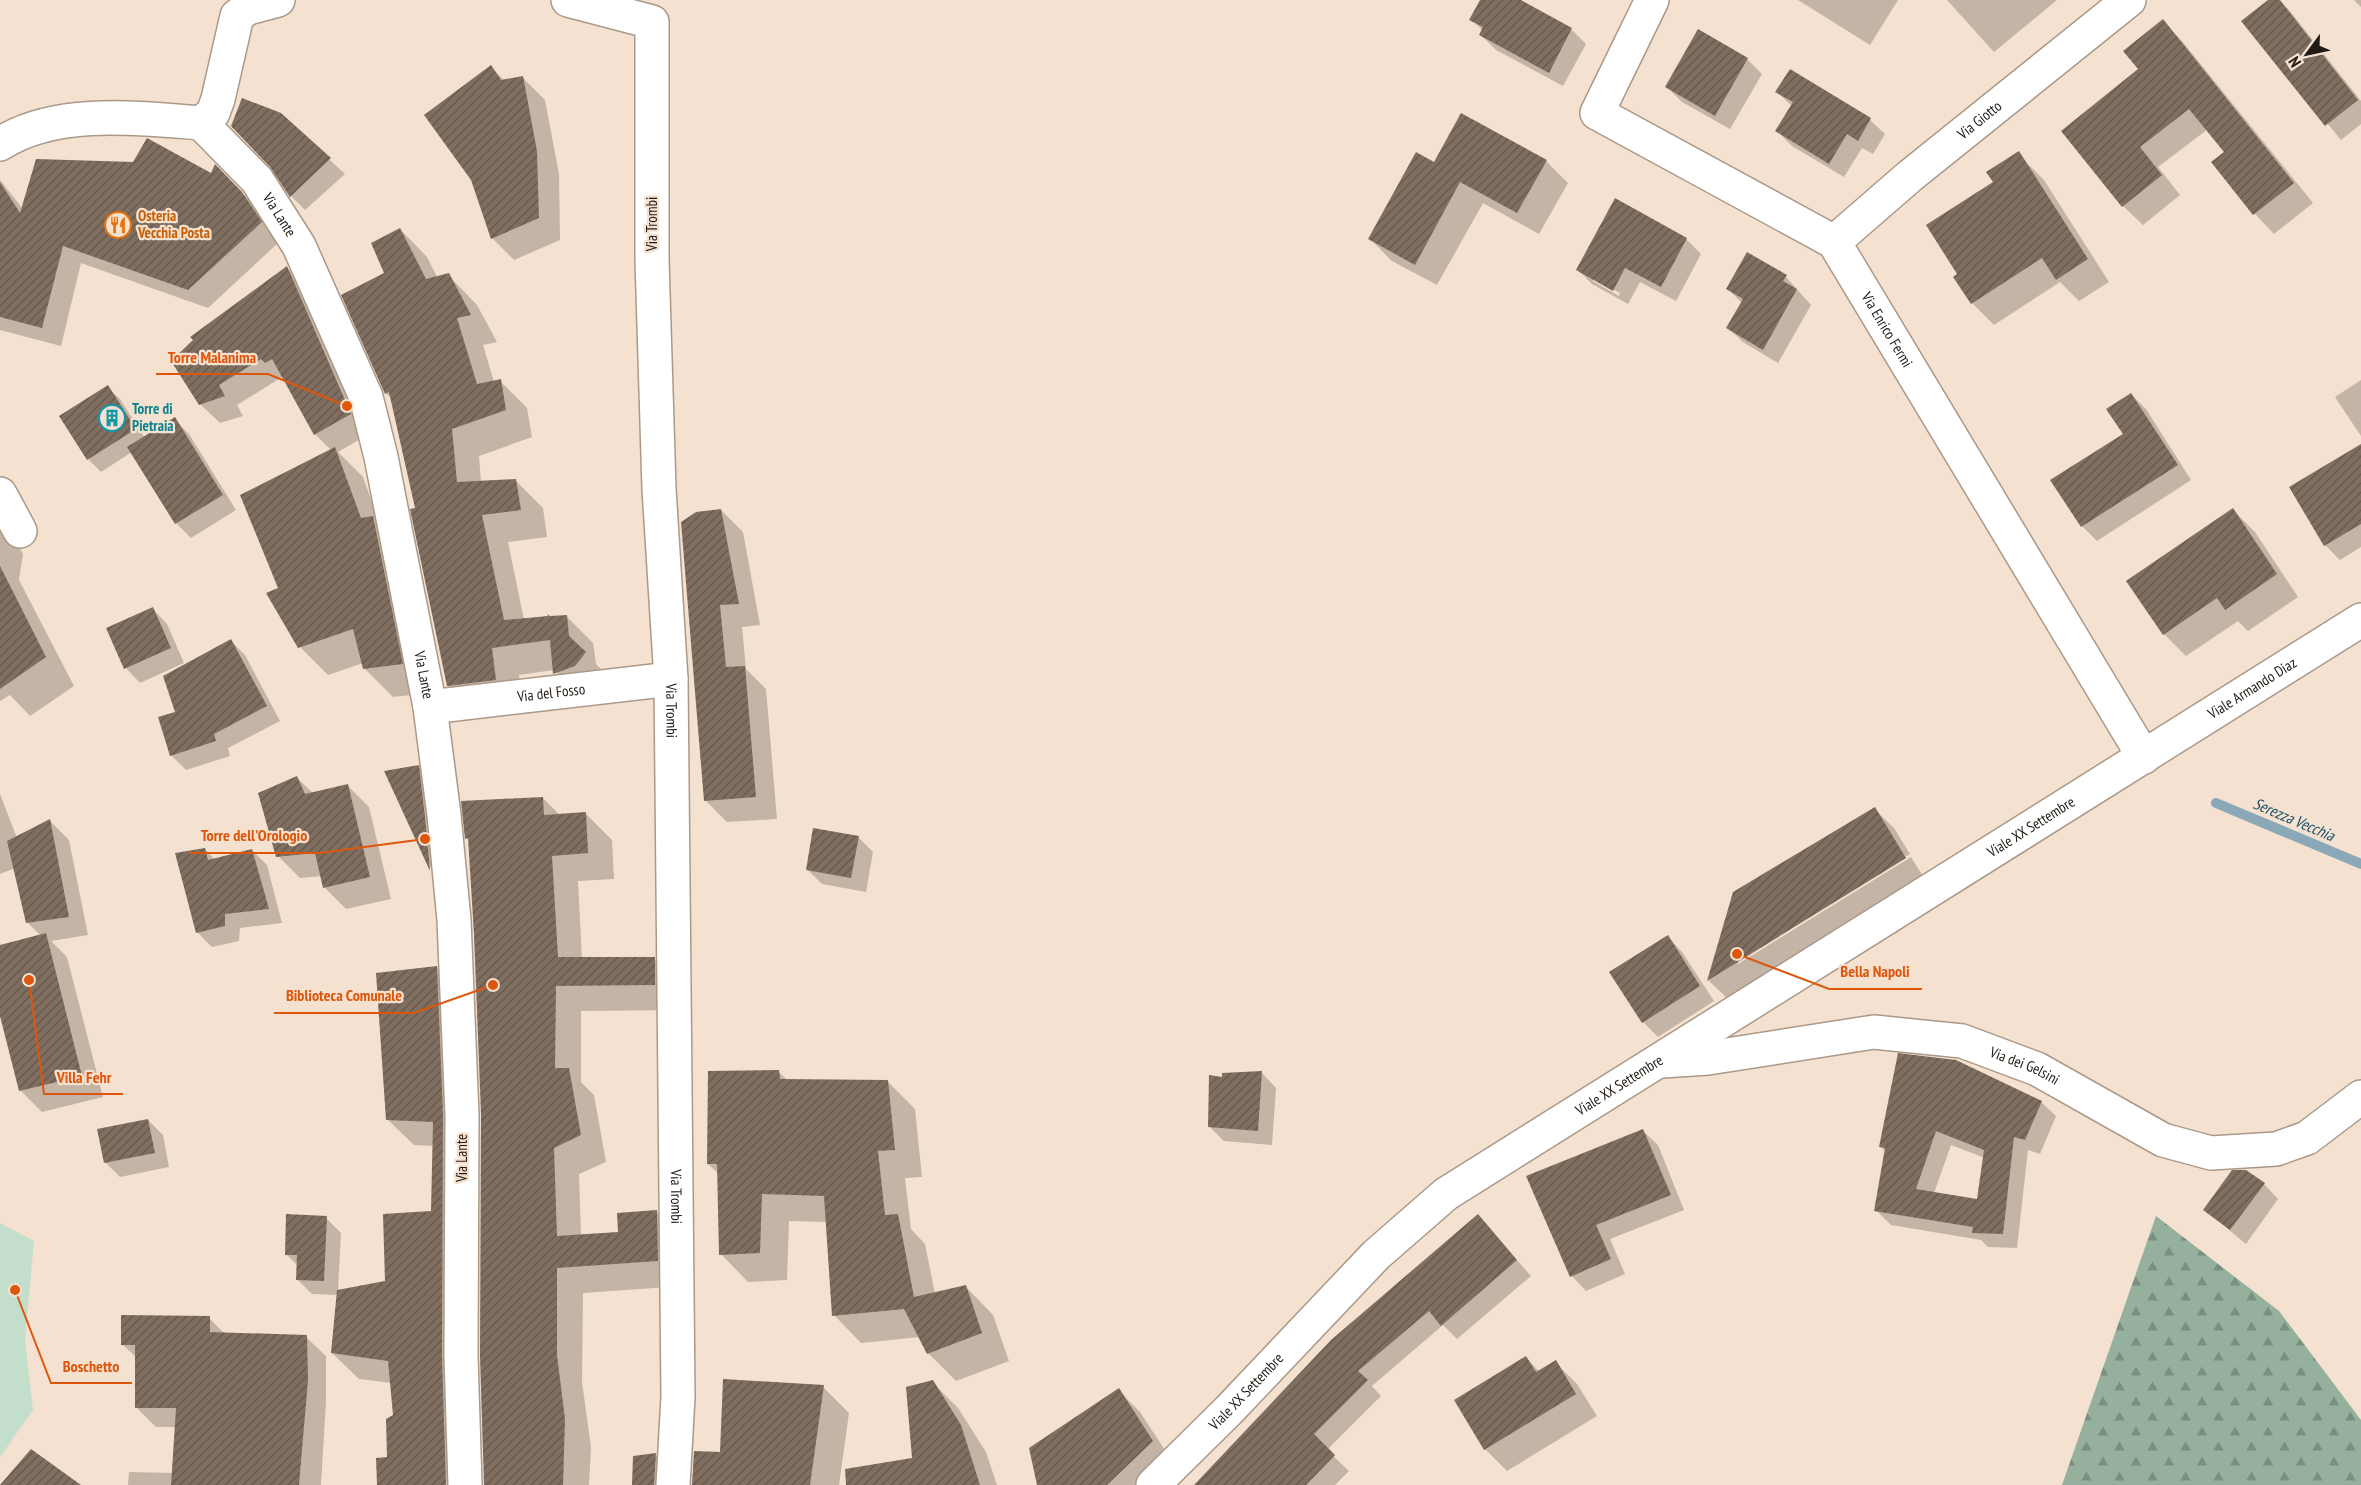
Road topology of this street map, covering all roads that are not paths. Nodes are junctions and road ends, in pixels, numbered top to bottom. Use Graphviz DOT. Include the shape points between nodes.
graph roads {
  1 [pos="278,0"];
  2 [pos="568,0"];
  3 [pos="1652,0"];
  4 [pos="2129,0"];
  5 [pos="201,123"];
  6 [pos="0,144"];
  7 [pos="1834,242"];
  8 [pos="0,494"];
  9 [pos="21,531"];
  10 [pos="2361,620"];
  11 [pos="671,679"];
  12 [pos="430,707"];
  13 [pos="2144,757"];
  14 [pos="1660,1061"];
  15 [pos="2361,1097"];
  16 [pos="465,1485"];
  17 [pos="673,1485"];
  18 [pos="1153,1485"];
  1 -- 5 [label="street" via="248,8 237,16 218,99 213,113"];
  2 -- 11 [label="street, Via Trombi" via="652,22 652,260 659,489"];
  3 -- 7 [label="street" via="1597,113"];
  4 -- 7 [label="street, Via Giotto"];
  5 -- 6 [label="street" via="137,118 75,120 15,134"];
  5 -- 12 [label="street, Via Lante" via="246,166 299,246 366,397"];
  7 -- 13 [label="street, Via Enrico Fermi"];
  8 -- 9 [label="street"];
  10 -- 13 [label="street, Viale Armando Diaz"];
  11 -- 12 [label="street, Via del Fosso"];
  11 -- 17 [label="street, Via Trombi" via="678,1385"];
  12 -- 16 [label="street, Via Lante" via="444,815 460,1018"];
  13 -- 14 [label="street, Viale XX Settembre"];
  14 -- 15 [label="street, Via dei Gelsini" via="1708,1058 1874,1032 1962,1041 2037,1069 2163,1140 2211,1153 2276,1149 2307,1138"];
  14 -- 18 [label="street, Viale XX Settembre" via="1446,1194 1376,1255"];
}
